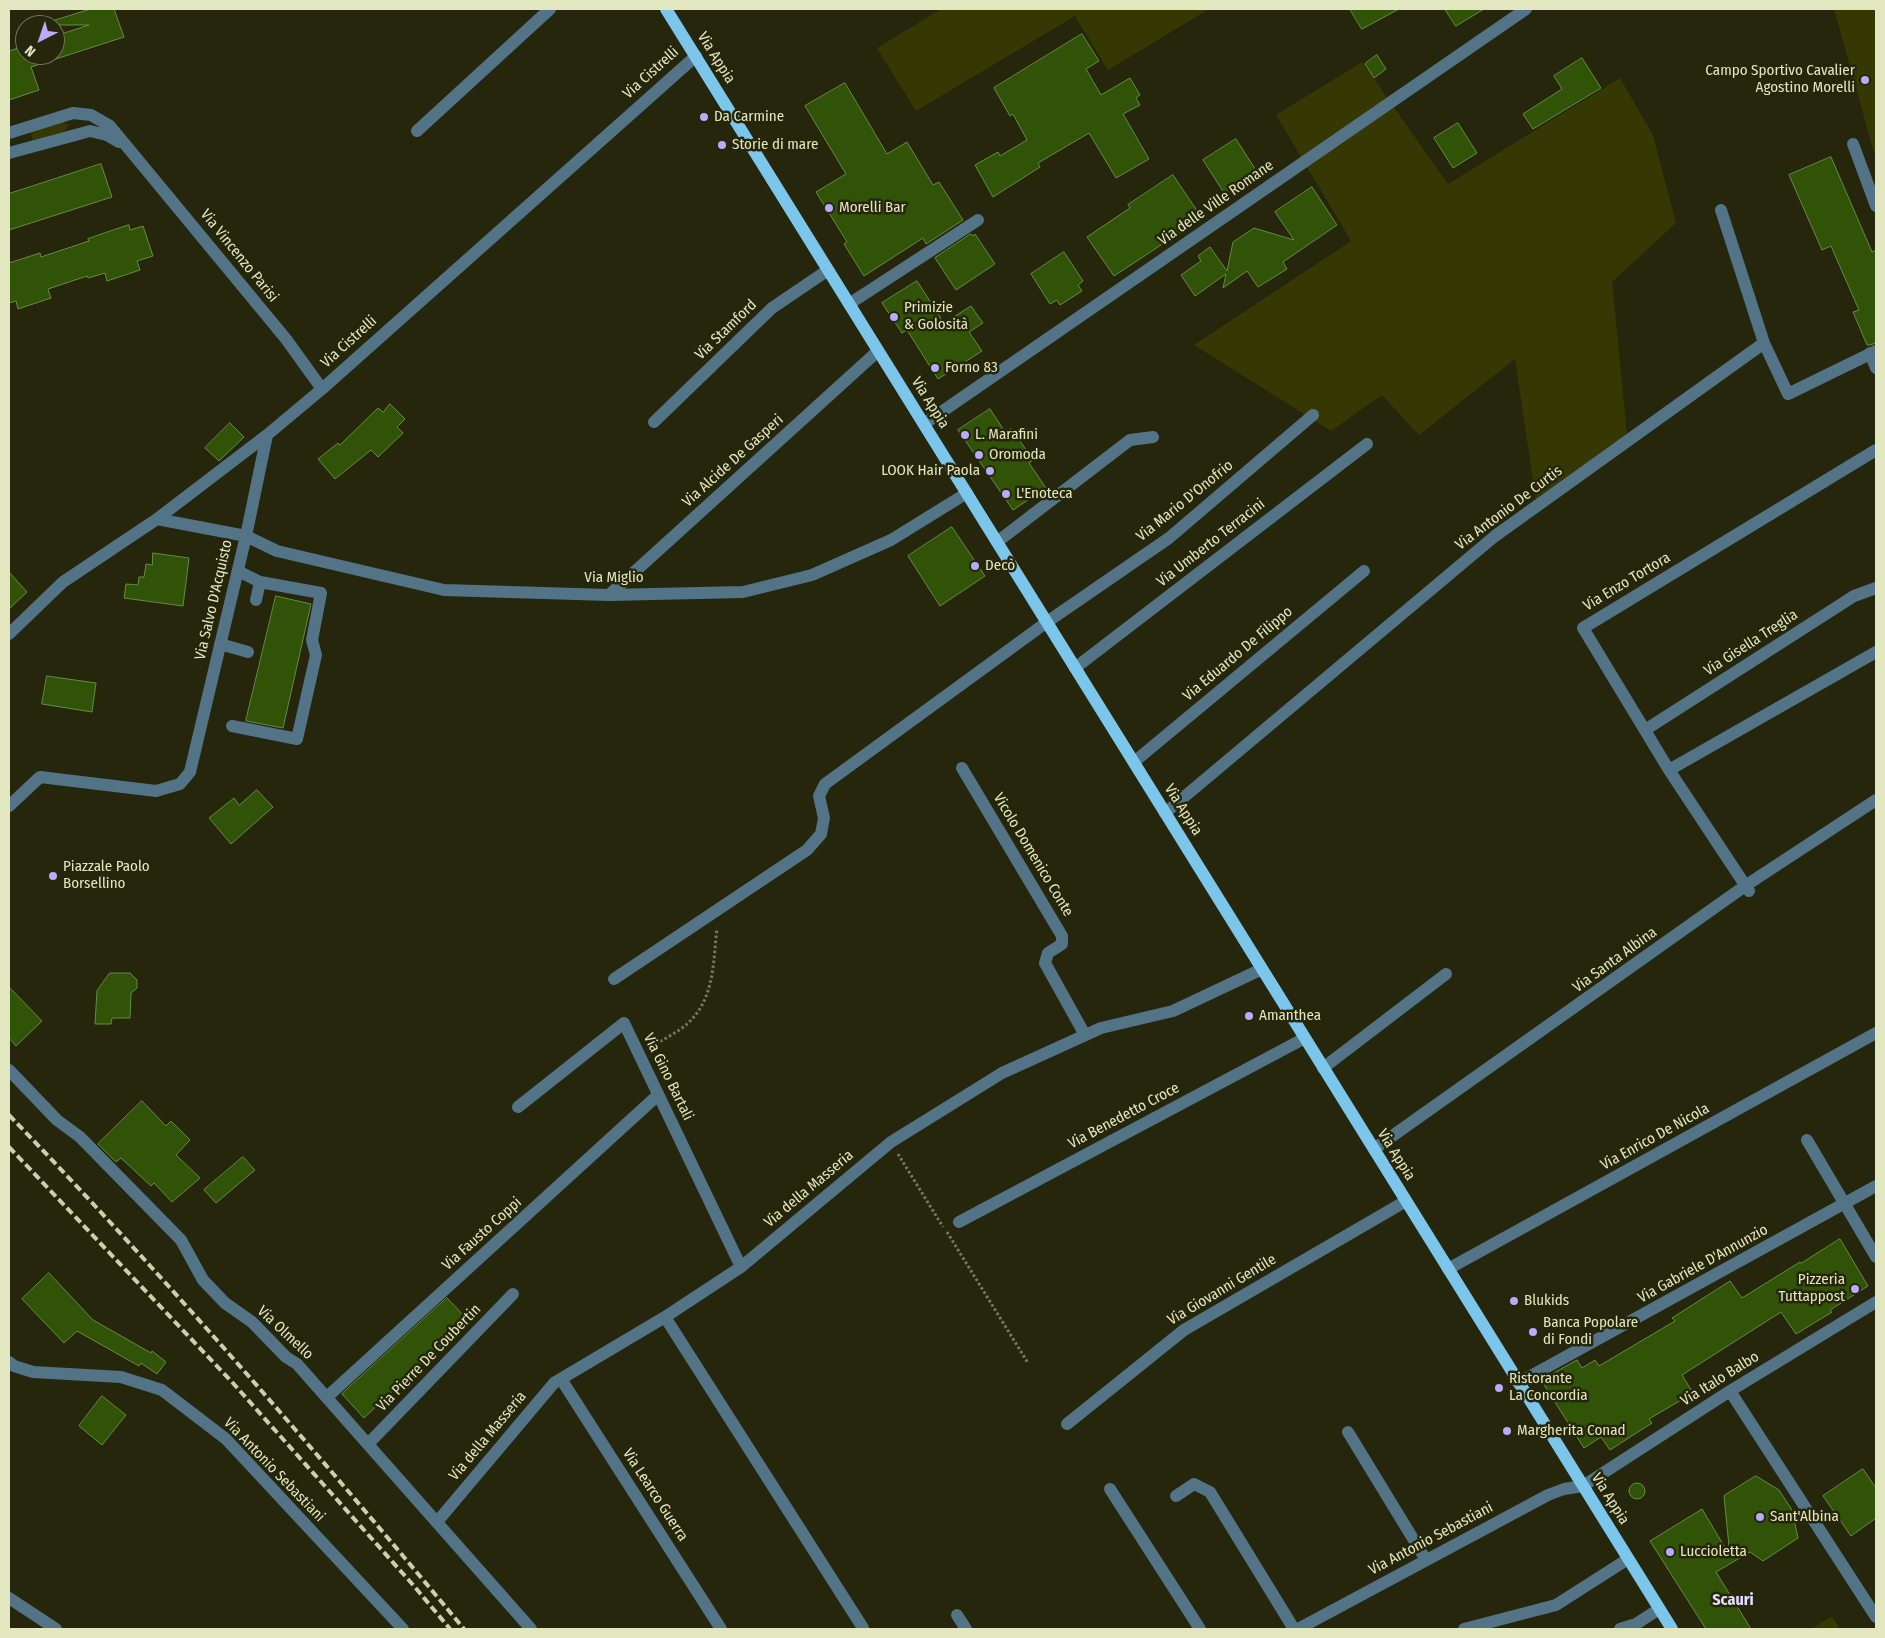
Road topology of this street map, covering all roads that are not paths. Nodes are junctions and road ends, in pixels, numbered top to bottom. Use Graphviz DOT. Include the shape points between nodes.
graph roads {
  1 [pos="550,9"];
  2 [pos="666,9"];
  3 [pos="1526,9"];
  4 [pos="696,56"];
  5 [pos="417,132"];
  6 [pos="9,133"];
  7 [pos="1853,144"];
  8 [pos="128,147"];
  9 [pos="9,153"];
  10 [pos="1876,206"];
  11 [pos="1721,210"];
  12 [pos="978,220"];
  13 [pos="828,270"];
  14 [pos="849,304"];
  15 [pos="1764,343"];
  16 [pos="878,351"];
  17 [pos="1873,352"];
  18 [pos="1876,368"];
  19 [pos="322,388"];
  20 [pos="1313,415"];
  21 [pos="654,422"];
  22 [pos="924,424"];
  23 [pos="267,435"];
  24 [pos="1153,437"];
  25 [pos="1367,444"];
  26 [pos="1876,450"];
  27 [pos="967,493"];
  28 [pos="157,519"];
  29 [pos="246,536"];
  30 [pos="997,542"];
  31 [pos="238,571"];
  32 [pos="1364,571"];
  33 [pos="260,582"];
  34 [pos="1876,588"];
  35 [pos="609,595"];
  36 [pos="256,600"];
  37 [pos="1047,622"];
  38 [pos="9,634"];
  39 [pos="220,644"];
  40 [pos="248,652"];
  41 [pos="1876,652"];
  42 [pos="1075,668"];
  43 [pos="232,726"];
  44 [pos="1645,730"];
  45 [pos="1134,762"];
  46 [pos="962,768"];
  47 [pos="1669,770"];
  48 [pos="1876,800"];
  49 [pos="9,806"];
  50 [pos="1165,813"];
  51 [pos="1747,888"];
  52 [pos="1262,969"];
  53 [pos="1446,974"];
  54 [pos="614,979"];
  55 [pos="1876,1034"];
  56 [pos="1085,1035"];
  57 [pos="1305,1038"];
  58 [pos="1323,1068"];
  59 [pos="9,1070"];
  60 [pos="658,1095"];
  61 [pos="518,1108"];
  62 [pos="1807,1140"];
  63 [pos="1374,1149"];
  64 [pos="1876,1186"];
  65 [pos="1406,1201"];
  66 [pos="1846,1205"];
  67 [pos="959,1222"];
  68 [pos="1876,1257"];
  69 [pos="742,1267"];
  70 [pos="1448,1269"];
  71 [pos="513,1294"];
  72 [pos="1876,1302"];
  73 [pos="665,1317"];
  74 [pos="9,1362"];
  75 [pos="561,1379"];
  76 [pos="1518,1383"];
  77 [pos="1730,1391"];
  78 [pos="327,1397"];
  79 [pos="1066,1424"];
  80 [pos="1348,1432"];
  81 [pos="368,1444"];
  82 [pos="1583,1486"];
  83 [pos="1110,1489"];
  84 [pos="1176,1496"];
  85 [pos="437,1522"];
  86 [pos="1628,1559"];
  87 [pos="1426,1560"];
  88 [pos="9,1598"];
  89 [pos="1659,1609"];
  90 [pos="957,1615"];
  91 [pos="1876,1617"];
  92 [pos="864,1628"];
  93 [pos="56,1629"];
  94 [pos="403,1629"];
  95 [pos="532,1629"];
  96 [pos="721,1629"];
  97 [pos="966,1629"];
  98 [pos="1200,1629"];
  99 [pos="1294,1629"];
  100 [pos="1298,1629"];
  101 [pos="1464,1629"];
  102 [pos="1620,1629"];
  103 [pos="1672,1629"];
  1 -- 5 [label="street"];
  2 -- 4 [label="main road, Via Appia"];
  3 -- 22 [label="street, Via delle Ville Romane"];
  4 -- 13 [label="main road, Via Appia"];
  4 -- 19 [label="street, Via Cistrelli"];
  6 -- 8 [label="street, Via Vincenzo Parisi" via="73,113 91,115 110,126"];
  7 -- 10 [label="street"];
  8 -- 9 [label="street, Via Vincenzo Parisi" via="107,135 90,131"];
  8 -- 19 [label="street, Via Vincenzo Parisi" via="286,338"];
  11 -- 15 [label="street"];
  12 -- 14 [label="street"];
  13 -- 14 [label="main road, Via Appia"];
  13 -- 21 [label="street, Via Stamford" via="772,308"];
  14 -- 16 [label="main road, Via Appia"];
  15 -- 17 [label="street" via="1788,394"];
  15 -- 50 [label="street, Via Antonio De Curtis" via="1495,536"];
  16 -- 22 [label="main road, Via Appia"];
  16 -- 35 [label="street, Via Alcide De Gasperi"];
  17 -- 18 [label="street"];
  19 -- 23 [label="street, Via Cistrelli"];
  20 -- 37 [label="street, Via Mario D'Onofrio" via="1169,538"];
  22 -- 27 [label="main road, Via Appia"];
  23 -- 28 [label="street, Via Cistrelli"];
  23 -- 29 [label="street, Via Salvo D'Acquisto"];
  24 -- 30 [label="street" via="1130,440"];
  25 -- 42 [label="street, Via Umberto Terracini"];
  26 -- 44 [label="street, Via Enzo Tortora" via="1583,628"];
  27 -- 30 [label="main road, Via Appia"];
  27 -- 35 [label="street, Via Miglio" via="891,540 812,575 743,592"];
  28 -- 29 [label="street, Via Miglio"];
  28 -- 38 [label="street, Via Cistrelli" via="64,582"];
  29 -- 31 [label="street, Via Salvo D'Acquisto"];
  29 -- 35 [label="street, Via Miglio" via="277,551 444,590"];
  30 -- 37 [label="main road, Via Appia"];
  31 -- 33 [label="street"];
  31 -- 39 [label="street, Via Salvo D'Acquisto"];
  32 -- 45 [label="street, Via Eduardo De Filippo"];
  33 -- 36 [label="street"];
  33 -- 43 [label="street" via="320,593 312,640 316,655 297,739"];
  34 -- 44 [label="street, Via Gisella Treglia" via="1854,596"];
  37 -- 42 [label="main road, Via Appia"];
  37 -- 54 [label="street, Via Mario D'Onofrio" via="825,784 819,796 824,818 821,834 807,850"];
  39 -- 40 [label="street"];
  39 -- 49 [label="street, Via Salvo D'Acquisto" via="190,772 180,784 156,792 40,777"];
  41 -- 47 [label="street"];
  42 -- 45 [label="main road, Via Appia"];
  44 -- 47 [label="street, Via Enzo Tortora"];
  45 -- 50 [label="main road, Via Appia"];
  46 -- 56 [label="street, Vicolo Domenico Conte" via="1062,936 1062,944 1048,953 1045,963"];
  47 -- 51 [label="street, Via Enzo Tortora"];
  48 -- 51 [label="street, Via Santa Albina"];
  50 -- 52 [label="main road, Via Appia"];
  51 -- 63 [label="street, Via Santa Albina"];
  52 -- 56 [label="street, Via della Masseria" via="1173,1011 1101,1028"];
  52 -- 57 [label="main road, Via Appia"];
  53 -- 58 [label="street"];
  55 -- 70 [label="street, Via Enrico De Nicola"];
  56 -- 69 [label="street, Via della Masseria" via="1002,1072 891,1142"];
  57 -- 58 [label="main road, Via Appia"];
  57 -- 67 [label="street, Via Benedetto Croce"];
  58 -- 63 [label="main road, Via Appia"];
  59 -- 78 [label="street, Via Olmello" via="57,1120 80,1137 180,1240 203,1280 225,1303 252,1322"];
  60 -- 61 [label="street, Via Gino Bartali" via="624,1024"];
  60 -- 69 [label="street, Via Gino Bartali"];
  60 -- 78 [label="street, Via Fausto Coppi"];
  62 -- 66 [label="street"];
  63 -- 65 [label="main road, Via Appia"];
  64 -- 66 [label="street, Via Gabriele D'Annunzio"];
  65 -- 70 [label="main road, Via Appia"];
  65 -- 79 [label="street, Via Giovanni Gentile" via="1184,1330"];
  66 -- 68 [label="street"];
  66 -- 76 [label="street, Via Gabriele D'Annunzio"];
  69 -- 73 [label="street, Via della Masseria"];
  70 -- 76 [label="main road, Via Appia"];
  71 -- 81 [label="street, Via Pierre De Coubertin"];
  72 -- 77 [label="street, Via Italo Balbo"];
  73 -- 75 [label="street, Via della Masseria"];
  73 -- 92 [label="street"];
  74 -- 94 [label="street, Via Antonio Sebastiani" via="33,1372 121,1377 162,1390 226,1439"];
  75 -- 85 [label="street, Via della Masseria" via="554,1383"];
  75 -- 96 [label="street, Via Learco Guerra"];
  76 -- 82 [label="main road, Via Appia"];
  77 -- 82 [label="street, Via Italo Balbo"];
  77 -- 91 [label="street"];
  78 -- 81 [label="street, Via Olmello"];
  80 -- 87 [label="street"];
  81 -- 85 [label="street, Via Olmello"];
  82 -- 86 [label="main road, Via Appia"];
  82 -- 87 [label="street, Via Antonio Sebastiani" via="1548,1495"];
  83 -- 98 [label="street"];
  84 -- 99 [label="street" via="1194,1484 1210,1492"];
  85 -- 95 [label="street, Via Olmello"];
  86 -- 89 [label="main road, Via Appia"];
  86 -- 101 [label="street" via="1556,1605"];
  87 -- 100 [label="street, Via Antonio Sebastiani"];
  88 -- 93 [label="street"];
  89 -- 102 [label="street" via="1636,1624"];
  89 -- 103 [label="main road, Via Appia"];
  90 -- 97 [label="street"];
}
